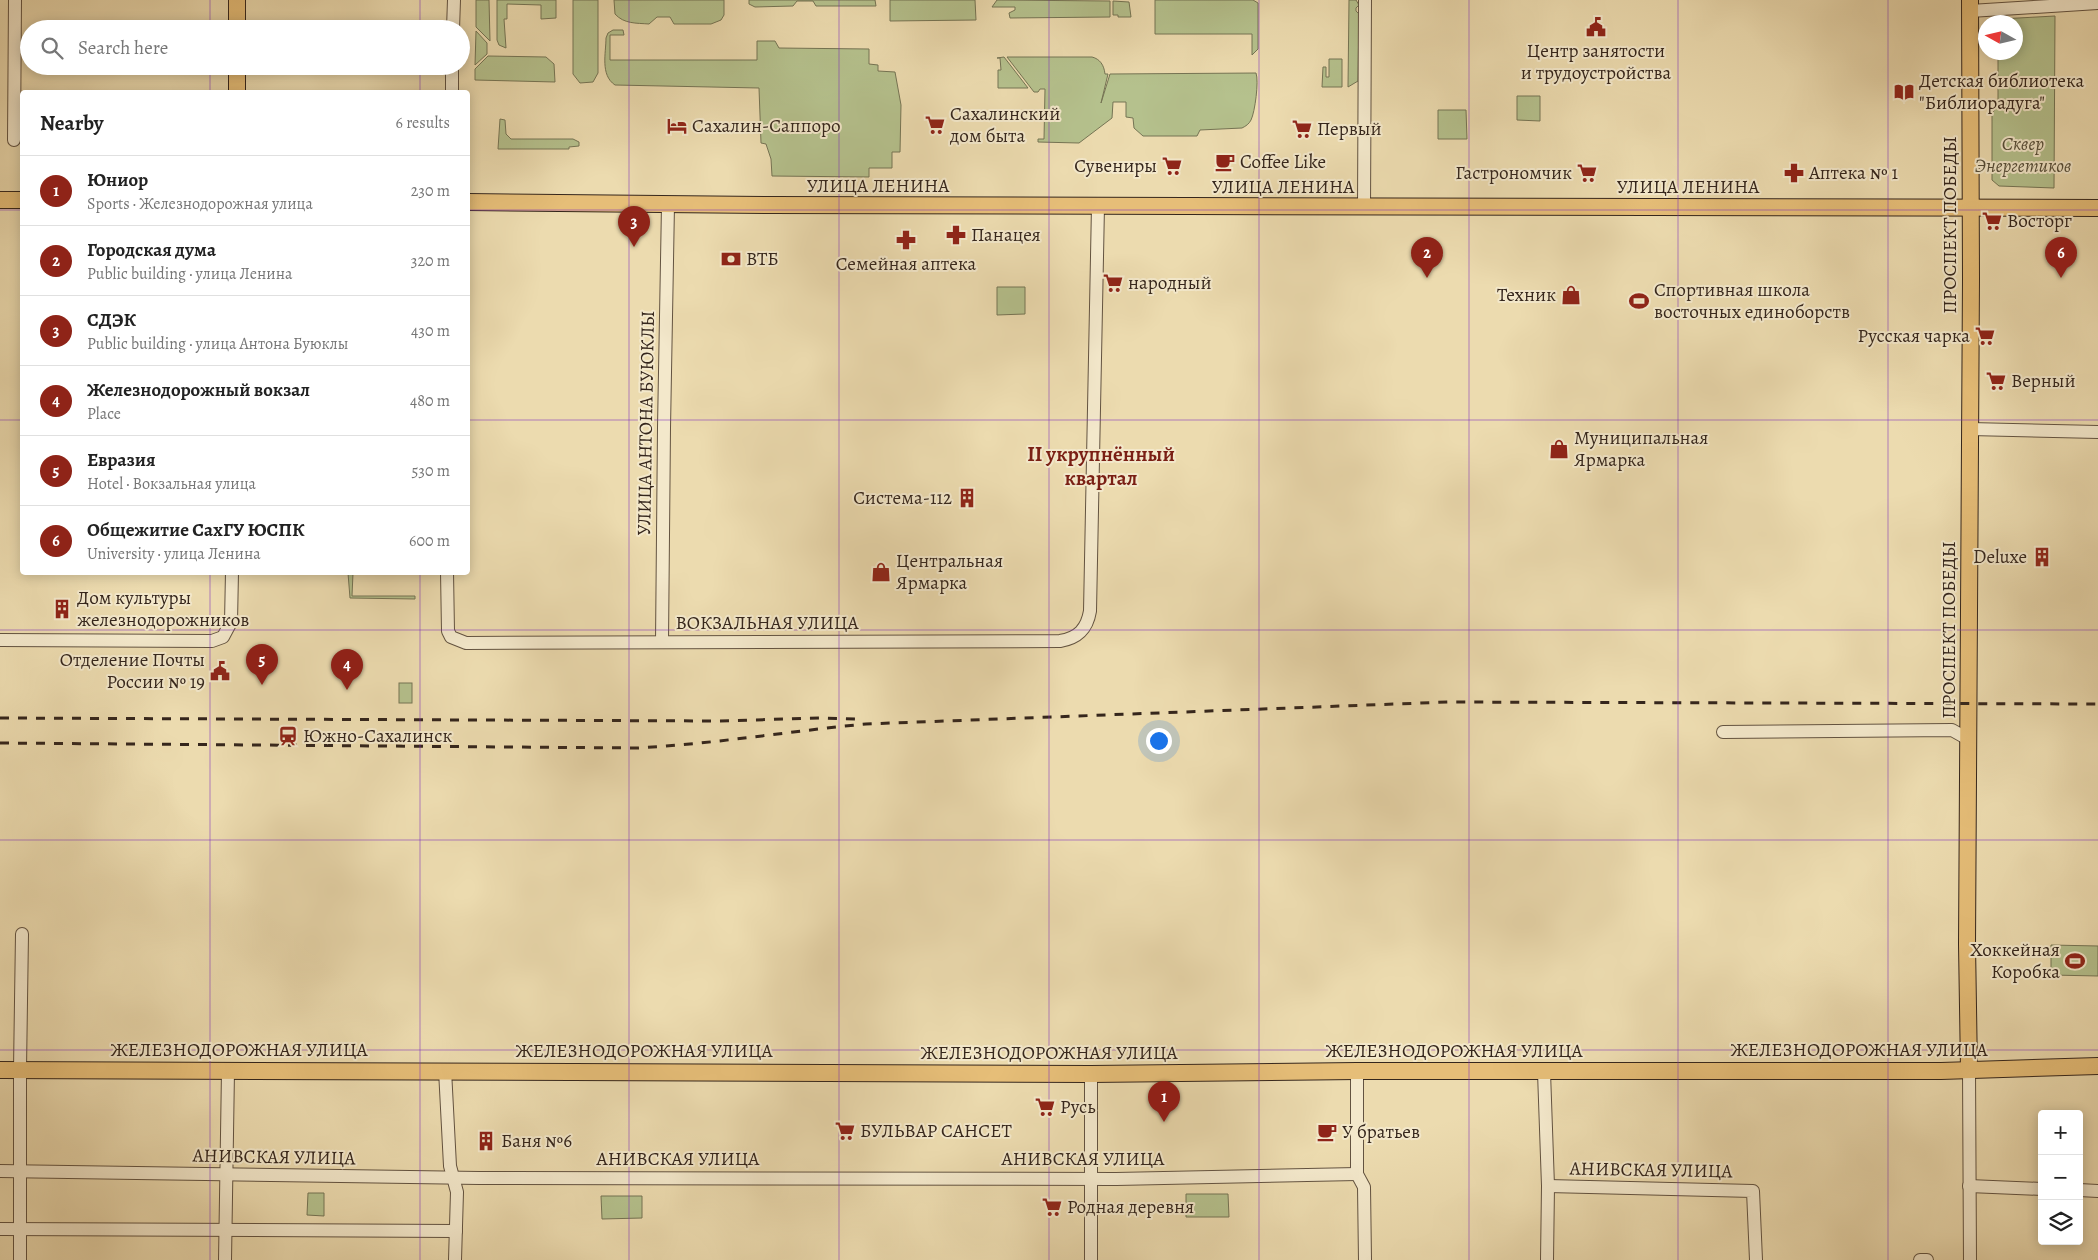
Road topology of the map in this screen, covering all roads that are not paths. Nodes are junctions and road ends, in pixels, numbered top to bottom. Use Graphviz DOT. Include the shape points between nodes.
graph roads {
  1 [pos="15,0"];
  2 [pos="237,0"];
  3 [pos="454,0"];
  4 [pos="1365,0"];
  5 [pos="2098,3"];
  6 [pos="1970,5"];
  7 [pos="237,20"];
  8 [pos="453,20"];
  9 [pos="237,75"];
  10 [pos="452,75"];
  11 [pos="237,90"];
  12 [pos="452,90"];
  13 [pos="14,140"];
  14 [pos="0,200"];
  15 [pos="20,200"];
  16 [pos="470,202"];
  17 [pos="668,205"];
  18 [pos="1098,206"];
  19 [pos="1364,207"];
  20 [pos="1970,207"];
  21 [pos="2098,208"];
  22 [pos="1970,429"];
  23 [pos="2098,432"];
  24 [pos="232,575"];
  25 [pos="447,575"];
  26 [pos="0,640"];
  27 [pos="662,642"];
  28 [pos="1723,732"];
  29 [pos="1968,739"];
  30 [pos="22,934"];
  31 [pos="2098,1066"];
  32 [pos="20,1069"];
  33 [pos="0,1070"];
  34 [pos="444,1070"];
  35 [pos="1968,1070"];
  36 [pos="228,1071"];
  37 [pos="1357,1071"];
  38 [pos="1544,1072"];
  39 [pos="1090,1074"];
  40 [pos="0,1171"];
  41 [pos="21,1171"];
  42 [pos="1356,1174"];
  43 [pos="227,1176"];
  44 [pos="454,1178"];
  45 [pos="1090,1179"];
  46 [pos="1548,1186"];
  47 [pos="1969,1186"];
  48 [pos="2038,1189"];
  49 [pos="2083,1190"];
  50 [pos="2098,1191"];
  51 [pos="0,1230"];
  52 [pos="20,1230"];
  53 [pos="226,1230"];
  54 [pos="456,1231"];
  55 [pos="20,1260"];
  56 [pos="225,1260"];
  57 [pos="455,1260"];
  58 [pos="1091,1260"];
  59 [pos="1364,1260"];
  60 [pos="1547,1260"];
  61 [pos="1756,1260"];
  62 [pos="1920,1260"];
  63 [pos="1928,1260"];
  64 [pos="1970,1260"];
  1 -- 13 [label="street"];
  2 -- 7 [label="main road"];
  3 -- 8 [label="street"];
  4 -- 19 [label="street"];
  5 -- 6 [label="street"];
  6 -- 20 [label="main road, ПРОСПЕКТ ПОБЕДЫ"];
  9 -- 11 [label="main road"];
  10 -- 12 [label="street"];
  14 -- 15 [label="main road"];
  16 -- 17 [label="main road, УЛИЦА ЛЕНИНА"];
  17 -- 18 [label="main road, УЛИЦА ЛЕНИНА"];
  17 -- 27 [label="street, УЛИЦА АНТОНА БУЮКЛЫ"];
  18 -- 19 [label="main road, УЛИЦА ЛЕНИНА"];
  18 -- 27 [label="street, ВОКЗАЛЬНАЯ УЛИЦА" via="1090,611 1082,632 1070,640 1060,641"];
  19 -- 20 [label="main road, УЛИЦА ЛЕНИНА"];
  20 -- 21 [label="main road, УЛИЦА ЛЕНИНА"];
  20 -- 22 [label="main road, ПРОСПЕКТ ПОБЕДЫ"];
  22 -- 23 [label="street"];
  22 -- 29 [label="main road, ПРОСПЕКТ ПОБЕДЫ"];
  24 -- 26 [label="street" via="231,622 223,637 212,641"];
  25 -- 27 [label="street, ВОКЗАЛЬНАЯ УЛИЦА" via="447,624 452,638 466,643"];
  28 -- 29 [label="street" via="1952,730"];
  29 -- 35 [label="main road, ПРОСПЕКТ ПОБЕДЫ"];
  30 -- 32 [label="street"];
  31 -- 35 [label="main road, ЖЕЛЕЗНОДОРОЖНАЯ УЛИЦА"];
  32 -- 33 [label="main road, ЖЕЛЕЗНОДОРОЖНАЯ УЛИЦА"];
  32 -- 36 [label="main road, ЖЕЛЕЗНОДОРОЖНАЯ УЛИЦА"];
  32 -- 41 [label="street"];
  34 -- 36 [label="main road, ЖЕЛЕЗНОДОРОЖНАЯ УЛИЦА"];
  34 -- 39 [label="main road, ЖЕЛЕЗНОДОРОЖНАЯ УЛИЦА"];
  34 -- 44 [label="street" via="450,1166"];
  35 -- 38 [label="main road, ЖЕЛЕЗНОДОРОЖНАЯ УЛИЦА"];
  35 -- 47 [label="street, ПРОСПЕКТ ПОБЕДЫ"];
  36 -- 43 [label="street"];
  37 -- 38 [label="main road, ЖЕЛЕЗНОДОРОЖНАЯ УЛИЦА"];
  37 -- 39 [label="main road, ЖЕЛЕЗНОДОРОЖНАЯ УЛИЦА"];
  37 -- 42 [label="street"];
  38 -- 46 [label="street"];
  39 -- 45 [label="street"];
  40 -- 41 [label="street, АНИВСКАЯ УЛИЦА"];
  41 -- 43 [label="street, АНИВСКАЯ УЛИЦА"];
  41 -- 52 [label="street"];
  42 -- 45 [label="street, АНИВСКАЯ УЛИЦА"];
  42 -- 59 [label="street" via="1364,1187"];
  43 -- 44 [label="street, АНИВСКАЯ УЛИЦА"];
  43 -- 53 [label="street"];
  44 -- 45 [label="street, АНИВСКАЯ УЛИЦА"];
  44 -- 54 [label="street"];
  45 -- 58 [label="street"];
  46 -- 60 [label="street"];
  46 -- 61 [label="street, АНИВСКАЯ УЛИЦА" via="1753,1191"];
  47 -- 48 [label="street"];
  47 -- 64 [label="street, ПРОСПЕКТ ПОБЕДЫ"];
  49 -- 50 [label="street"];
  51 -- 52 [label="street"];
  52 -- 53 [label="street"];
  52 -- 55 [label="street"];
  53 -- 54 [label="street"];
  53 -- 56 [label="street"];
  54 -- 57 [label="street"];
  62 -- 63 [label="street"];
}
